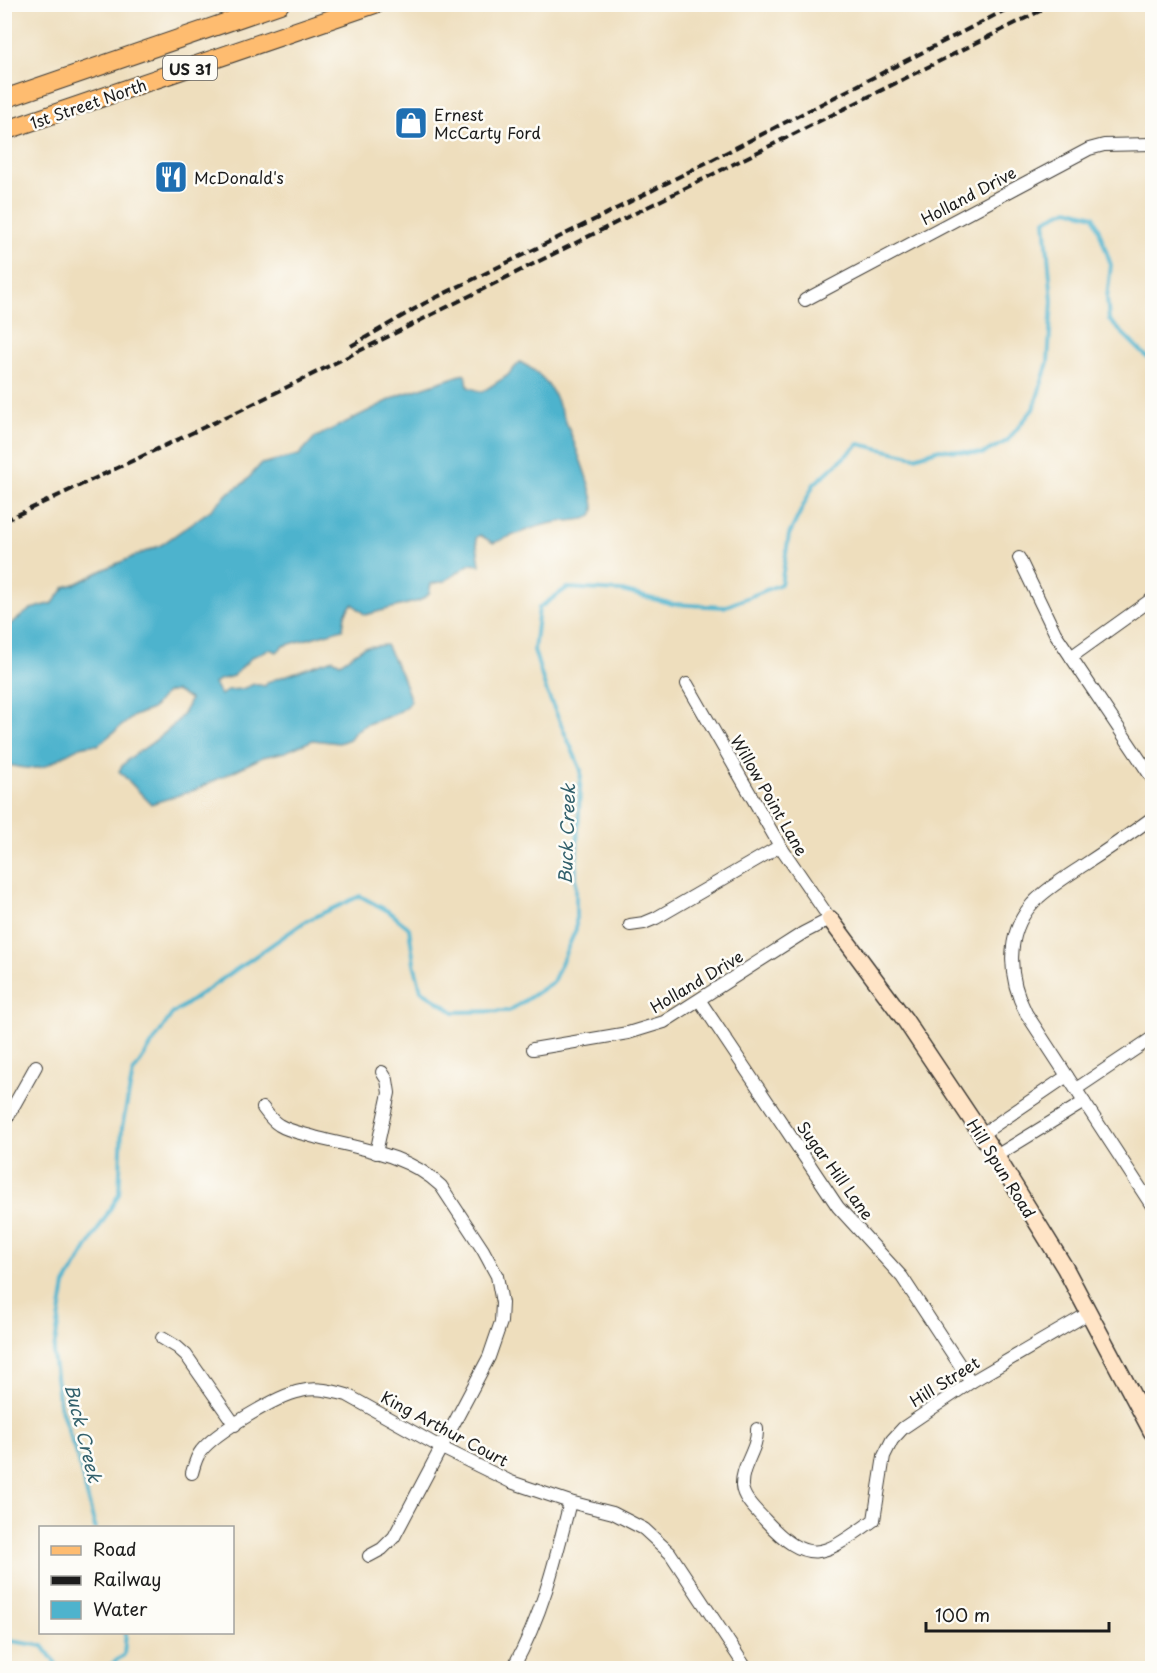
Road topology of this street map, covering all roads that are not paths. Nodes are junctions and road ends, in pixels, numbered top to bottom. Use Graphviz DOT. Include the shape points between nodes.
graph roads {
  1 [pos="280,4"];
  2 [pos="375,5"];
  3 [pos="202,32"];
  4 [pos="213,60"];
  5 [pos="61,80"];
  6 [pos="4,99"];
  7 [pos="69,109"];
  8 [pos="4,131"];
  9 [pos="1152,144"];
  10 [pos="805,300"];
  11 [pos="1019,558"];
  12 [pos="1152,599"];
  13 [pos="1071,657"];
  14 [pos="687,684"];
  15 [pos="1152,778"];
  16 [pos="1152,818"];
  17 [pos="780,846"];
  18 [pos="830,919"];
  19 [pos="630,925"];
  20 [pos="700,1001"];
  21 [pos="1152,1038"];
  22 [pos="533,1049"];
  23 [pos="36,1066"];
  24 [pos="382,1072"];
  25 [pos="1067,1076"];
  26 [pos="1076,1089"];
  27 [pos="1084,1102"];
  28 [pos="263,1108"];
  29 [pos="4,1123"];
  30 [pos="982,1134"];
  31 [pos="376,1152"];
  32 [pos="996,1156"];
  33 [pos="1152,1206"];
  34 [pos="1089,1313"];
  35 [pos="162,1338"];
  36 [pos="971,1383"];
  37 [pos="235,1425"];
  38 [pos="757,1429"];
  39 [pos="1152,1432"];
  40 [pos="441,1448"];
  41 [pos="192,1473"];
  42 [pos="570,1502"];
  43 [pos="369,1556"];
  44 [pos="513,1668"];
  45 [pos="746,1668"];
  1 -- 3 [label="main road, 1st Street North / US 31"];
  2 -- 4 [label="main road, 1st Street North / US 31"];
  3 -- 4 [label="main road"];
  3 -- 5 [label="main road, 1st Street North / US 31"];
  4 -- 7 [label="main road, 1st Street North / US 31"];
  5 -- 6 [label="main road, 1st Street North / US 31"];
  5 -- 7 [label="main road"];
  7 -- 8 [label="main road, 1st Street North / US 31"];
  9 -- 10 [label="street, Holland Drive" via="1089,149"];
  11 -- 13 [label="street" via="1047,618"];
  12 -- 13 [label="street"];
  13 -- 15 [label="street"];
  14 -- 17 [label="street, Willow Point Lane"];
  16 -- 25 [label="street" via="1043,894 1025,913 1015,938 1014,985 1026,1013"];
  17 -- 18 [label="street, Willow Point Lane"];
  17 -- 19 [label="street" via="656,918"];
  18 -- 20 [label="street, Holland Drive"];
  18 -- 30 [label="street, Hill Spun Road"];
  20 -- 22 [label="street, Holland Drive" via="653,1027"];
  20 -- 36 [label="street, Sugar Hill Lane" via="838,1207 902,1276"];
  21 -- 26 [label="street"];
  23 -- 29 [label="street"];
  24 -- 31 [label="street" via="389,1093"];
  25 -- 26 [label="street"];
  25 -- 30 [label="street"];
  26 -- 27 [label="street"];
  27 -- 32 [label="street"];
  27 -- 33 [label="street"];
  28 -- 31 [label="street" via="280,1126"];
  30 -- 32 [label="street, Hill Spun Road"];
  31 -- 40 [label="street" via="418,1168 441,1186 487,1257 500,1289 503,1309 495,1344"];
  32 -- 34 [label="street, Hill Spun Road"];
  34 -- 36 [label="street, Hill Street"];
  34 -- 39 [label="street, Hill Spun Road"];
  35 -- 37 [label="street" via="187,1357"];
  36 -- 38 [label="street, Hill Street" via="915,1418 892,1440 884,1456 874,1520 822,1552 803,1551 781,1537 745,1496 743,1478 756,1445"];
  37 -- 40 [label="street, King Arthur Court" via="282,1396 323,1389 357,1399"];
  37 -- 41 [label="street, King Arthur Court" via="200,1452"];
  40 -- 42 [label="street, King Arthur Court" via="511,1482"];
  40 -- 43 [label="street" via="394,1537"];
  42 -- 44 [label="street" via="541,1611"];
  42 -- 45 [label="street, King Arthur Court" via="613,1513 657,1539"];
}
